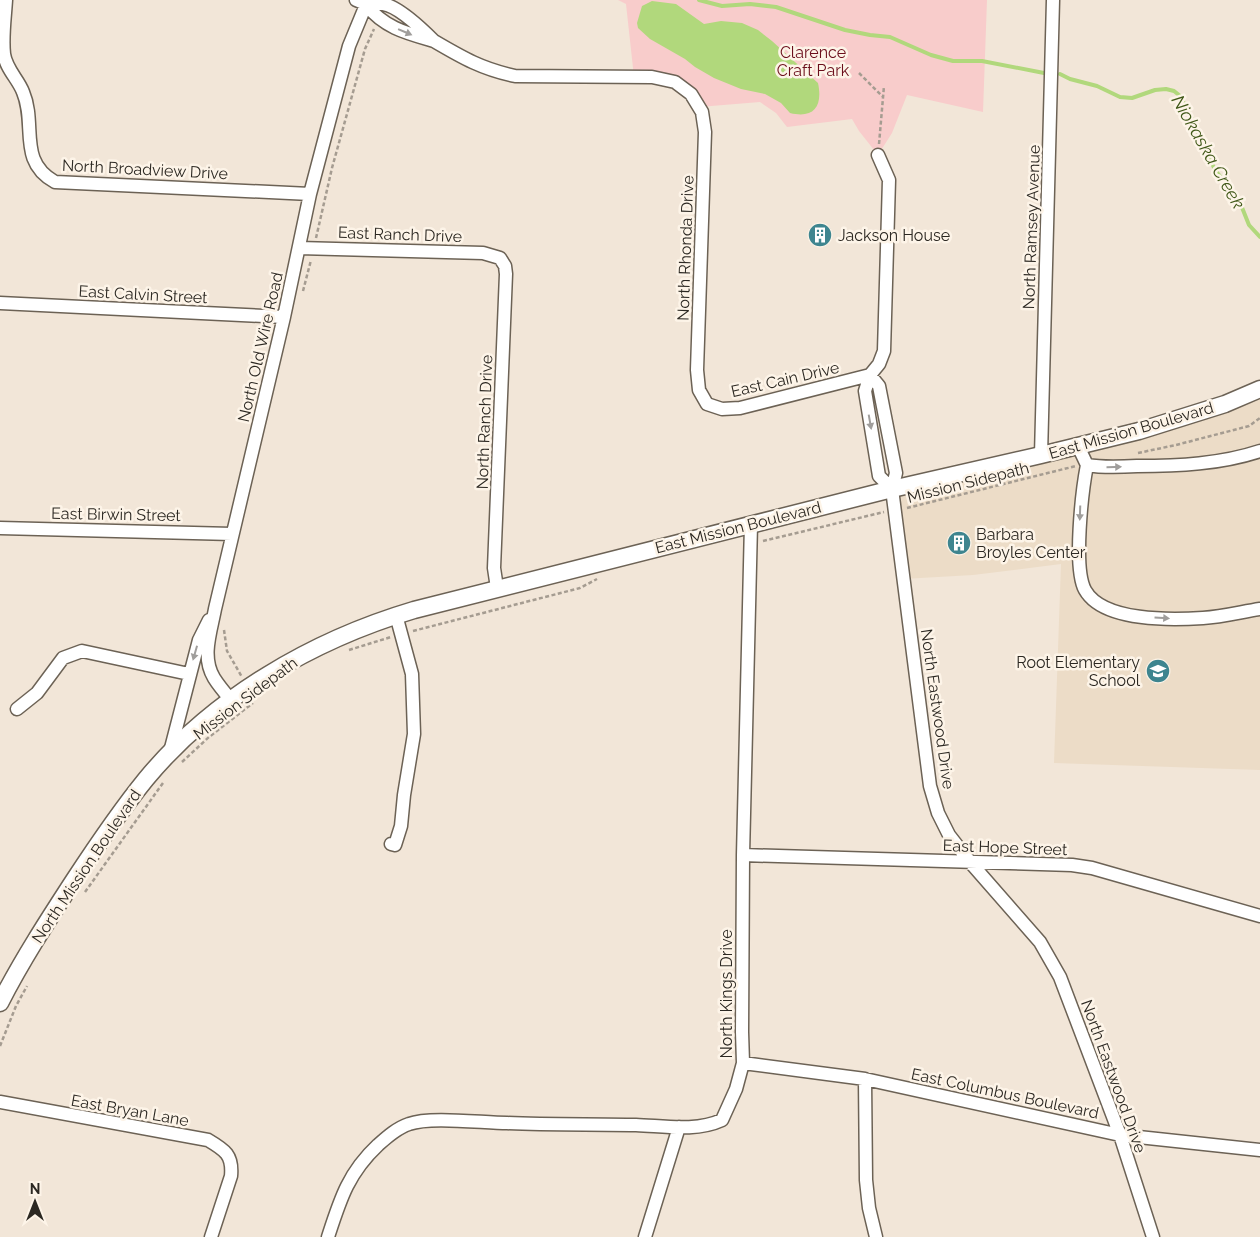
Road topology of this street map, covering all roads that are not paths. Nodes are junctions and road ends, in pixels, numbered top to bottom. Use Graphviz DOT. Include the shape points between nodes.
graph roads {
  1 [pos="6,0"];
  2 [pos="1053,0"];
  3 [pos="363,2"];
  4 [pos="434,41"];
  5 [pos="878,155"];
  6 [pos="310,194"];
  7 [pos="299,248"];
  8 [pos="500,258"];
  9 [pos="0,303"];
  10 [pos="284,317"];
  11 [pos="870,375"];
  12 [pos="1260,389"];
  13 [pos="707,404"];
  14 [pos="1078,446"];
  15 [pos="1260,451"];
  16 [pos="1041,456"];
  17 [pos="1087,465"];
  18 [pos="892,489"];
  19 [pos="751,524"];
  20 [pos="0,528"];
  21 [pos="232,534"];
  22 [pos="497,588"];
  23 [pos="1260,608"];
  24 [pos="215,609"];
  25 [pos="396,615"];
  26 [pos="189,674"];
  27 [pos="230,700"];
  28 [pos="16,709"];
  29 [pos="176,757"];
  30 [pos="391,844"];
  31 [pos="743,855"];
  32 [pos="970,862"];
  33 [pos="1260,916"];
  34 [pos="0,1003"];
  35 [pos="743,1063"];
  36 [pos="865,1079"];
  37 [pos="0,1102"];
  38 [pos="679,1127"];
  39 [pos="1120,1135"];
  40 [pos="1260,1150"];
  41 [pos="211,1237"];
  42 [pos="328,1237"];
  43 [pos="645,1237"];
  44 [pos="876,1237"];
  45 [pos="1153,1237"];
  1 -- 6 [label="street, North Broadview Drive" via="4,54 8,68 23,92 31,150 43,175 55,182"];
  2 -- 16 [label="street, North Ramsey Avenue"];
  3 -- 4 [label="street, one-way" via="378,18 407,34"];
  3 -- 4 [label="street" via="384,4 414,22"];
  3 -- 6 [label="street, North Old Wire Road"];
  4 -- 13 [label="street, North Rhonda Drive" via="468,62 499,73 515,76 652,77 675,82 691,94 702,112 705,132 697,370 699,390"];
  5 -- 11 [label="street" via="889,180 884,351"];
  6 -- 7 [label="street, North Old Wire Road"];
  7 -- 8 [label="street, East Ranch Drive" via="483,253"];
  7 -- 10 [label="street, North Old Wire Road"];
  8 -- 22 [label="street, North Ranch Drive" via="506,274 494,568"];
  9 -- 10 [label="street, East Calvin Street"];
  10 -- 21 [label="street, North Old Wire Road"];
  11 -- 13 [label="street, East Cain Drive" via="740,408 722,409"];
  11 -- 18 [label="street, North Eastwood Drive" via="880,386 896,473"];
  12 -- 14 [label="main road, East Mission Boulevard" via="1169,422"];
  14 -- 16 [label="main road, East Mission Boulevard"];
  14 -- 17 [label="street"];
  17 -- 15 [label="street, one-way" via="1193,464"];
  16 -- 18 [label="main road, East Mission Boulevard"];
  17 -- 23 [label="street, one-way" via="1080,511 1080,569 1086,591 1094,600 1106,608 1136,616 1167,619 1205,618"];
  18 -- 19 [label="main road, East Mission Boulevard"];
  18 -- 32 [label="street, North Eastwood Drive" via="930,786 949,835"];
  19 -- 22 [label="main road, East Mission Boulevard"];
  19 -- 31 [label="street, North Kings Drive"];
  20 -- 21 [label="street, East Birwin Street"];
  21 -- 24 [label="street, North Old Wire Road"];
  22 -- 25 [label="main road, East Mission Boulevard"];
  24 -- 26 [label="street, one-way" via="199,640"];
  24 -- 27 [label="street, North Old Wire Road" via="208,664 213,677"];
  25 -- 27 [label="main road, East Mission Boulevard" via="316,648"];
  25 -- 30 [label="street" via="412,674 414,734 401,826 395,845"];
  26 -- 28 [label="street" via="82,651 63,658 37,693"];
  26 -- 29 [label="street"];
  27 -- 29 [label="main road, North Mission Boulevard"];
  29 -- 34 [label="main road, North Mission Boulevard" via="147,778 111,825 41,930"];
  31 -- 32 [label="street, East Hope Street"];
  31 -- 35 [label="street, North Kings Drive"];
  32 -- 33 [label="street, East Hope Street" via="1048,863 1092,868"];
  32 -- 39 [label="street, North Eastwood Drive" via="1040,942 1056,970"];
  35 -- 36 [label="street, East Columbus Boulevard"];
  35 -- 38 [label="street, North Kings Drive" via="722,1120 709,1126"];
  36 -- 39 [label="street, East Columbus Boulevard"];
  36 -- 44 [label="street" via="866,1180"];
  37 -- 41 [label="street, East Bryan Lane" via="208,1140 228,1155 232,1166"];
  38 -- 42 [label="street, North Kings Drive" via="432,1120 409,1124 389,1134 354,1172"];
  38 -- 43 [label="street"];
  39 -- 40 [label="street, East Columbus Boulevard"];
  39 -- 45 [label="street, North Eastwood Drive"];
}
